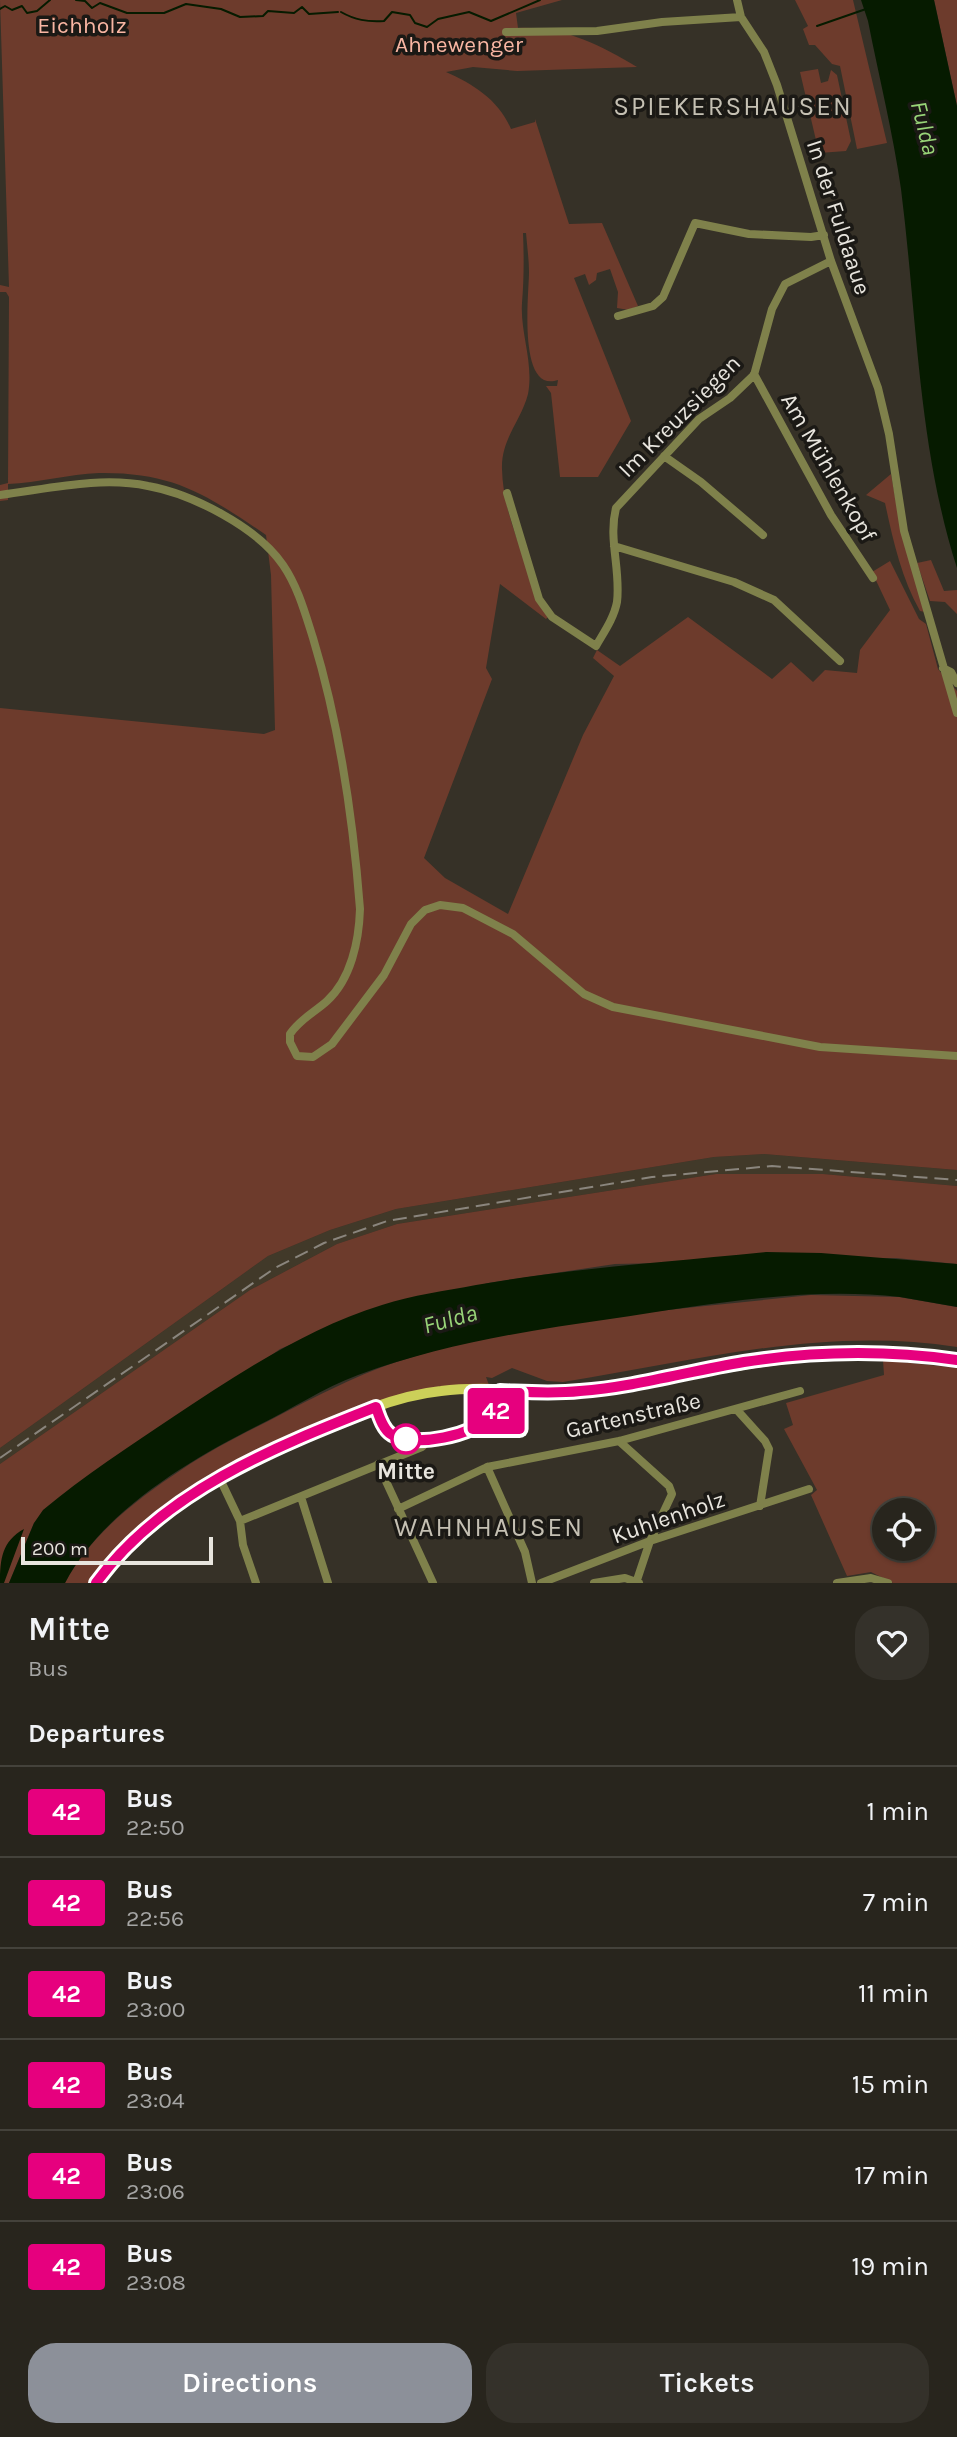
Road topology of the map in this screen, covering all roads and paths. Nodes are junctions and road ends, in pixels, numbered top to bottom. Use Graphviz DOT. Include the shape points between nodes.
graph roads {
  1 [pos="737,0"];
  2 [pos="741,18"];
  3 [pos="506,32"];
  4 [pos="824,235"];
  5 [pos="831,261"];
  6 [pos="618,316"];
  7 [pos="754,374"];
  8 [pos="664,456"];
  9 [pos="507,493"];
  10 [pos="0,495"];
  11 [pos="763,535"];
  12 [pos="614,546"];
  13 [pos="873,578"];
  14 [pos="840,661"];
  15 [pos="943,668"];
  16 [pos="957,683"];
  17 [pos="957,713"];
  18 [pos="957,1056"];
  19 [pos="957,1360"];
  20 [pos="500,1391"];
  21 [pos="800,1391"];
  22 [pos="376,1407"];
  23 [pos="737,1410"];
  24 [pos="428,1441"];
  25 [pos="619,1441"];
  26 [pos="378,1464"];
  27 [pos="487,1467"];
  28 [pos="220,1479"];
  29 [pos="809,1489"];
  30 [pos="302,1497"];
  31 [pos="760,1506"];
  32 [pos="398,1508"];
  33 [pos="240,1521"];
  34 [pos="650,1541"];
  35 [pos="96,1583"];
  36 [pos="256,1583"];
  37 [pos="328,1583"];
  38 [pos="433,1583"];
  39 [pos="532,1583"];
  40 [pos="541,1583"];
  41 [pos="594,1583"];
  42 [pos="638,1583"];
  43 [pos="836,1583"];
  44 [pos="888,1583"];
  1 -- 2 [label="street"];
  2 -- 3 [label="street" via="597,31"];
  2 -- 4 [label="street, In der Fuldaaue" via="764,51"];
  4 -- 5 [label="street, In der Fuldaaue"];
  4 -- 6 [label="street" via="749,234 695,223 663,297 653,306"];
  5 -- 7 [label="street, Im Kreuzsiegen" via="785,284 772,309"];
  5 -- 15 [label="street, In der Fuldaaue" via="878,388 904,531"];
  7 -- 8 [label="street, Im Kreuzsiegen" via="699,419"];
  7 -- 13 [label="street, Am Mühlenkopf" via="831,515"];
  8 -- 11 [label="street" via="729,503"];
  8 -- 12 [label="street, Im Kreuzsiegen" via="616,508"];
  9 -- 12 [label="street, Im Kreuzsiegen" via="539,599 552,617 596,646 617,600"];
  10 -- 18 [label="street" via="103,483 146,485 178,493 252,536 272,552 291,578 334,714 360,909 358,935 342,982 330,999 290,1034 297,1056 313,1057 339,1037 384,975 411,924 425,910 440,905 463,908 513,934 584,994 612,1007 820,1047"];
  12 -- 14 [label="street" via="734,582 774,600"];
  15 -- 16 [label="street"];
  15 -- 17 [label="street, In der Fuldaaue"];
  19 -- 20 [label="main road" via="849,1353 742,1363 588,1391"];
  20 -- 22 [label="main road" via="430,1392"];
  20 -- 24 [label="street" via="497,1409 489,1419"];
  21 -- 23 [label="street, Gartenstraße"];
  22 -- 24 [label="street" via="393,1436"];
  22 -- 28 [label="main road"];
  23 -- 25 [label="street, Gartenstraße"];
  23 -- 31 [label="street" via="769,1449"];
  24 -- 26 [label="street"];
  25 -- 27 [label="street, Gartenstraße"];
  25 -- 34 [label="street" via="671,1490"];
  26 -- 30 [label="street"];
  26 -- 32 [label="street"];
  27 -- 32 [label="street, Gartenstraße"];
  27 -- 39 [label="street" via="525,1552"];
  28 -- 33 [label="street"];
  28 -- 35 [label="main road" via="152,1523"];
  29 -- 31 [label="street, Kuhlenholz"];
  30 -- 33 [label="street"];
  30 -- 37 [label="street"];
  31 -- 34 [label="street, Kuhlenholz"];
  32 -- 38 [label="street"];
  33 -- 36 [label="street"];
  34 -- 40 [label="street, Kuhlenholz"];
  34 -- 42 [label="street"];
  41 -- 42 [label="street" via="625,1578"];
  43 -- 44 [label="street" via="871,1578"];
}
